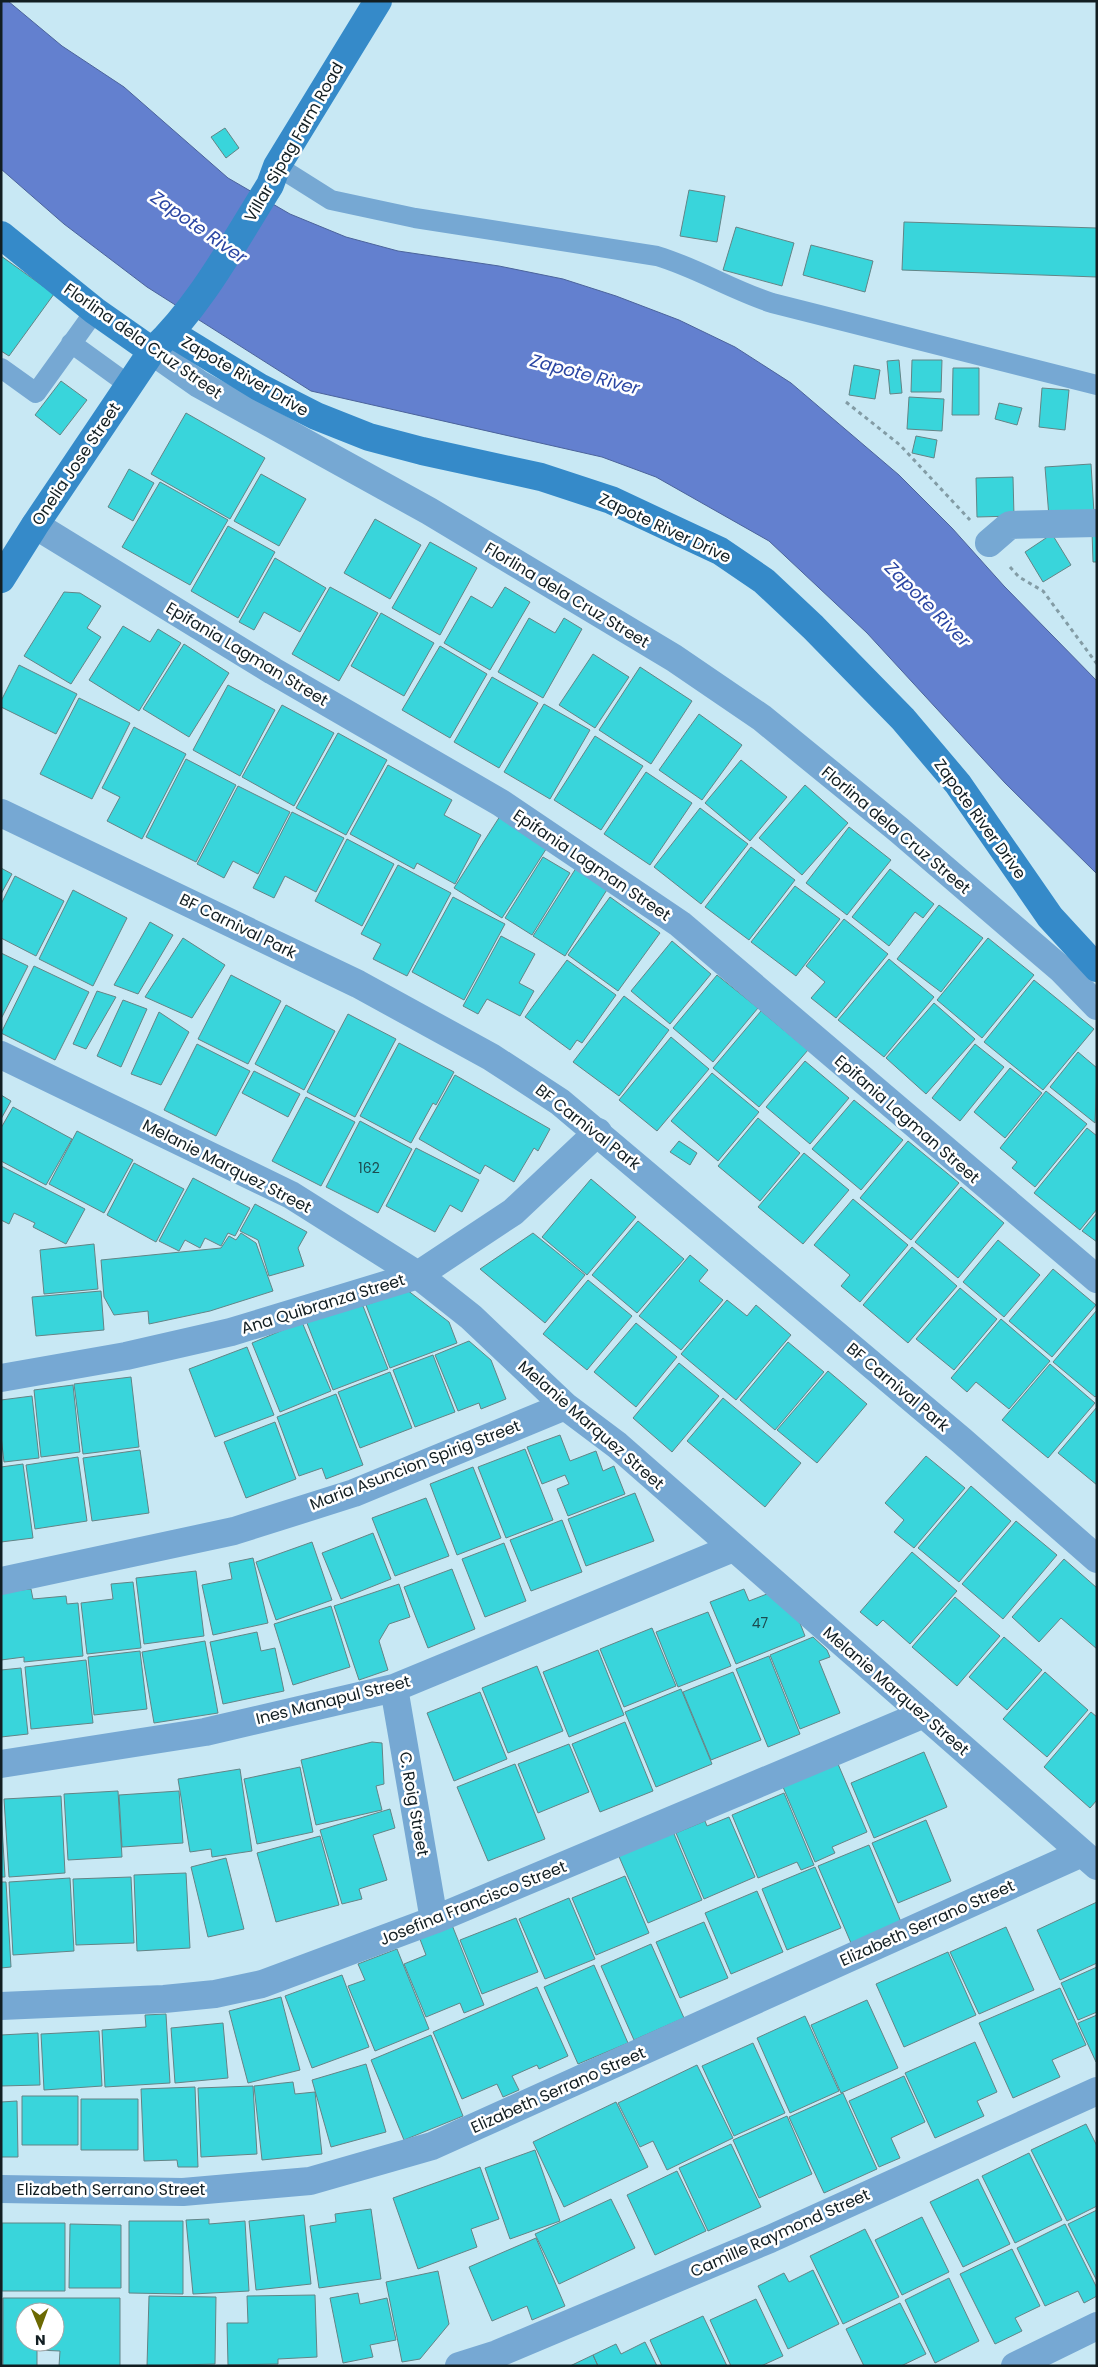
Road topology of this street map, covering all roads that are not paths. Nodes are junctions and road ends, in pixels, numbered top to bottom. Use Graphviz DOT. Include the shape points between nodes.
graph roads {
  1 [pos="378,1"];
  2 [pos="274,175"];
  3 [pos="1,235"];
  4 [pos="94,311"];
  5 [pos="162,342"];
  6 [pos="71,343"];
  7 [pos="1,368"];
  8 [pos="1097,385"];
  9 [pos="129,386"];
  10 [pos="1097,522"];
  11 [pos="35,525"];
  12 [pos="989,543"];
  13 [pos="1,579"];
  14 [pos="1,812"];
  15 [pos="1097,968"];
  16 [pos="1097,1006"];
  17 [pos="1,1055"];
  18 [pos="598,1132"];
  19 [pos="418,1276"];
  20 [pos="1097,1279"];
  21 [pos="2,1374"];
  22 [pos="565,1406"];
  23 [pos="733,1548"];
  24 [pos="1097,1559"];
  25 [pos="1,1581"];
  26 [pos="394,1688"];
  27 [pos="924,1714"];
  28 [pos="1,1764"];
  29 [pos="1089,1860"];
  30 [pos="434,1920"];
  31 [pos="1,2006"];
  32 [pos="1097,2091"];
  33 [pos="1,2189"];
  34 [pos="1097,2326"];
  35 [pos="459,2366"];
  36 [pos="1015,2366"];
  1 -- 2 [label="main road, Villar Sipag Farm Road"];
  2 -- 5 [label="main road, Villar Sipag Farm Road" via="190,309"];
  2 -- 8 [label="lane" via="331,200 415,218 657,256 772,303"];
  3 -- 4 [label="main road, Florlina dela Cruz Street"];
  4 -- 5 [label="main road, Florlina dela Cruz Street"];
  4 -- 6 [label="lane"];
  5 -- 9 [label="main road, Onelia Jose Street"];
  5 -- 15 [label="main road, Zapote River Drive" via="316,416 368,437 541,477 610,500 720,551 764,581 903,719 958,784 1050,917"];
  5 -- 16 [label="street, Florlina dela Cruz Street" via="199,384 429,511 674,658 762,718 1062,970"];
  6 -- 7 [label="lane" via="36,393"];
  6 -- 9 [label="lane"];
  9 -- 11 [label="main road, Onelia Jose Street"];
  10 -- 12 [label="street" via="1010,524"];
  11 -- 13 [label="main road, Onelia Jose Street"];
  11 -- 20 [label="street, Epifania Lagman Street" via="273,671 500,803 680,924"];
  14 -- 18 [label="street, BF Carnival Park" via="358,984 491,1057 560,1102"];
  17 -- 19 [label="street, Melanie Marquez Street" via="291,1195"];
  18 -- 19 [label="street, Ana Quibranza Street" via="513,1212"];
  18 -- 24 [label="street, BF Carnival Park"];
  19 -- 21 [label="street, Ana Quibranza Street" via="231,1332 126,1356"];
  19 -- 22 [label="street, Melanie Marquez Street" via="470,1317"];
  22 -- 23 [label="street, Melanie Marquez Street" via="617,1445"];
  22 -- 25 [label="street, Maria Asuncion Spirig Street" via="354,1493 234,1532"];
  23 -- 26 [label="street, Ines Manapul Street"];
  23 -- 27 [label="street, Melanie Marquez Street"];
  26 -- 28 [label="street, Ines Manapul Street" via="205,1732"];
  26 -- 30 [label="street, C. Roig Street"];
  27 -- 29 [label="street, Melanie Marquez Street"];
  27 -- 30 [label="street, Josefina Francisco Street"];
  29 -- 33 [label="street, Elizabeth Serrano Street" via="432,2146 310,2181 183,2192"];
  30 -- 31 [label="street, Josefina Francisco Street" via="262,1984 215,1994"];
  32 -- 35 [label="street, Camille Raymond Street" via="770,2239 497,2354"];
  34 -- 36 [label="street"];
}
